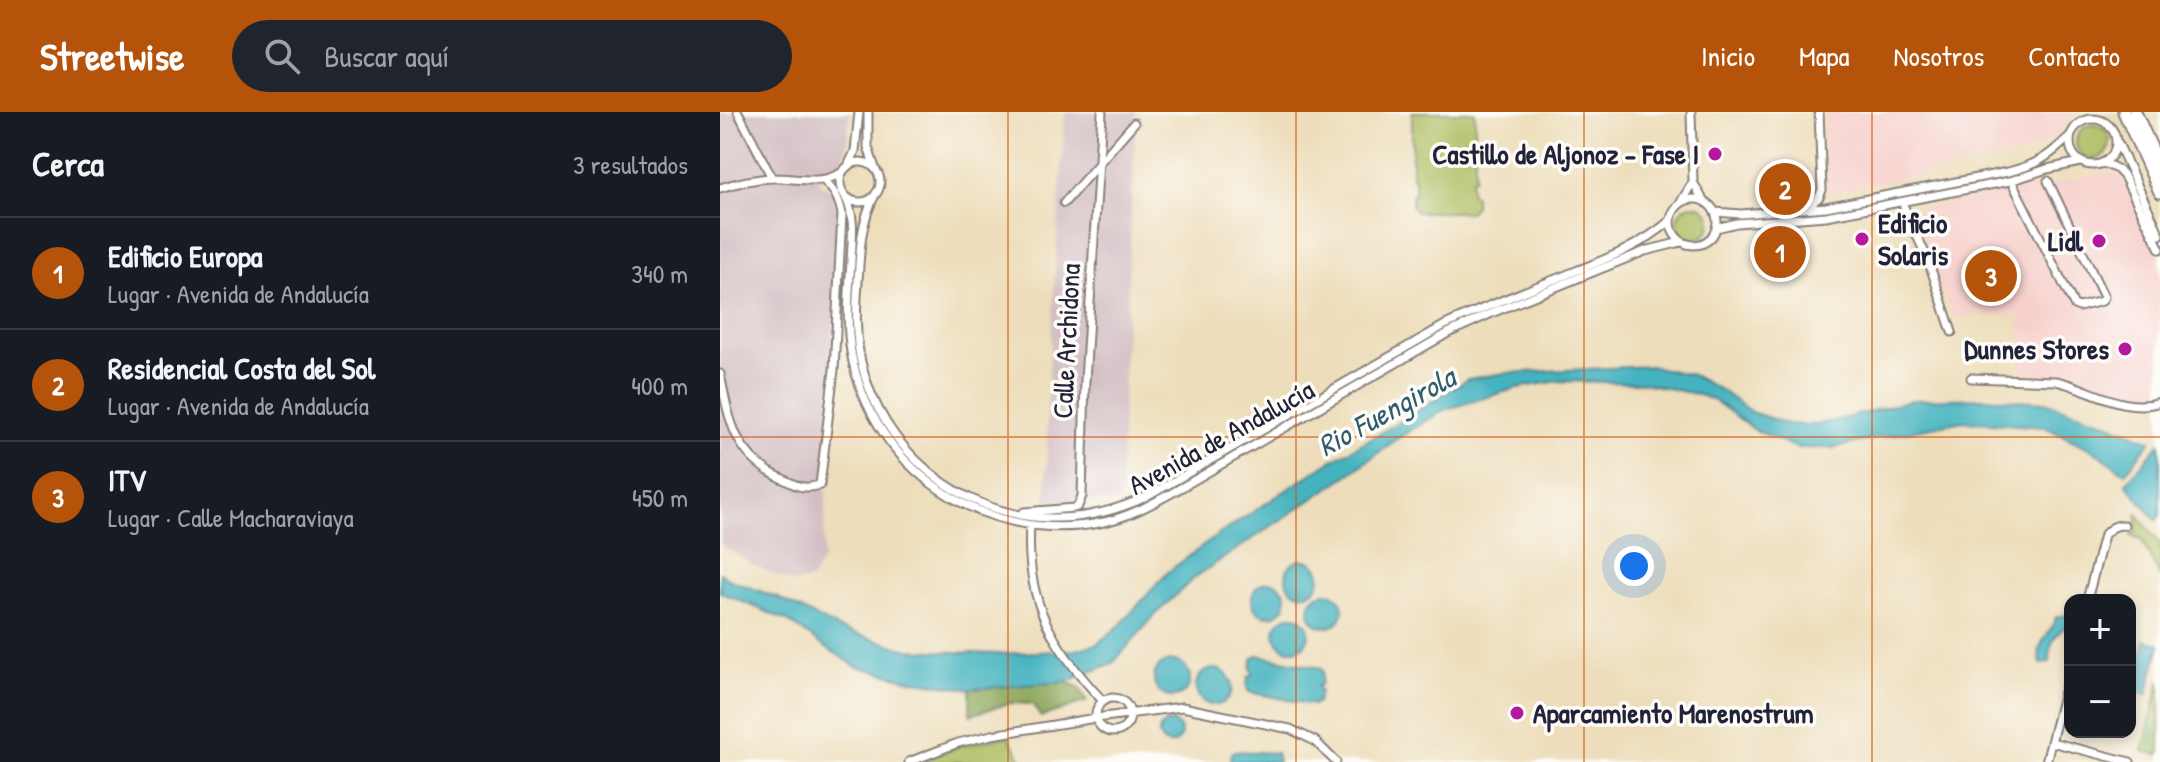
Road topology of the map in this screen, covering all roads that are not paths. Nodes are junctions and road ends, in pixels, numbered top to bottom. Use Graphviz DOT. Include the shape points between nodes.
graph roads {
  1 [pos="738,112"];
  2 [pos="859,112"];
  3 [pos="868,112"];
  4 [pos="1102,112"];
  5 [pos="1691,112"];
  6 [pos="1819,112"];
  7 [pos="2083,112"];
  8 [pos="2099,112"];
  9 [pos="2124,112"];
  10 [pos="2135,112"];
  11 [pos="1134,123"];
  12 [pos="2080,123"];
  13 [pos="2108,124"];
  14 [pos="2071,135"];
  15 [pos="2116,137"];
  16 [pos="1099,162"];
  17 [pos="2081,162"];
  18 [pos="2104,163"];
  19 [pos="849,164"];
  20 [pos="2160,167"];
  21 [pos="876,170"];
  22 [pos="841,173"];
  23 [pos="772,178"];
  24 [pos="823,180"];
  25 [pos="2048,181"];
  26 [pos="1693,182"];
  27 [pos="2014,186"];
  28 [pos="720,188"];
  29 [pos="2160,192"];
  30 [pos="876,193"];
  31 [pos="844,194"];
  32 [pos="1703,200"];
  33 [pos="1064,203"];
  34 [pos="1812,203"];
  35 [pos="1679,204"];
  36 [pos="1904,207"];
  37 [pos="1715,212"];
  38 [pos="1671,220"];
  39 [pos="1716,228"];
  40 [pos="2160,235"];
  41 [pos="1681,242"];
  42 [pos="2160,249"];
  43 [pos="1952,332"];
  44 [pos="720,374"];
  45 [pos="1971,378"];
  46 [pos="2158,403"];
  47 [pos="1013,512"];
  48 [pos="1030,525"];
  49 [pos="2124,525"];
  50 [pos="2089,594"];
  51 [pos="2064,691"];
  52 [pos="1103,701"];
  53 [pos="1131,713"];
  54 [pos="1096,718"];
  55 [pos="2051,742"];
  56 [pos="909,762"];
  57 [pos="1336,762"];
  58 [pos="2046,762"];
  59 [pos="2130,762"];
  1 -- 23 [label="street"];
  2 -- 19 [label="street"];
  3 -- 21 [label="street" via="868,147"];
  4 -- 16 [label="street, Calle Archidona"];
  5 -- 26 [label="street"];
  6 -- 34 [label="street" via="1822,190"];
  7 -- 12 [label="street"];
  8 -- 13 [label="street"];
  9 -- 29 [label="highway"];
  10 -- 20 [label="highway"];
  11 -- 16 [label="street"];
  12 -- 13 [label="street" via="2094,119"];
  12 -- 14 [label="street"];
  13 -- 15 [label="street"];
  14 -- 17 [label="street" via="2071,150"];
  14 -- 37 [label="street" via="2045,159 2008,172 1826,207"];
  15 -- 18 [label="street" via="2115,152"];
  15 -- 40 [label="street"];
  16 -- 33 [label="street"];
  16 -- 47 [label="street, Calle Archidona" via="1082,496 1074,508"];
  17 -- 18 [label="street"];
  17 -- 39 [label="street" via="1840,213"];
  18 -- 42 [label="street" via="2124,176"];
  19 -- 21 [label="street" via="861,161"];
  19 -- 22 [label="street"];
  21 -- 30 [label="street"];
  22 -- 24 [label="street"];
  22 -- 31 [label="street"];
  23 -- 24 [label="street"];
  23 -- 28 [label="street"];
  24 -- 31 [label="street"];
  24 -- 44 [label="street" via="838,198 842,214 834,370 820,485 804,489 747,455 731,425"];
  25 -- 27 [label="street" via="2102,301 2074,305"];
  26 -- 32 [label="street"];
  26 -- 35 [label="street"];
  30 -- 31 [label="street" via="861,202"];
  30 -- 47 [label="street, Avenida de Andalucía" via="862,228 856,317 871,391 892,431 925,469 971,499"];
  31 -- 48 [label="street, Avenida de Andalucía" via="852,224 851,351 874,419 910,466 935,488 980,512"];
  32 -- 35 [label="street"];
  32 -- 37 [label="street"];
  35 -- 38 [label="street"];
  36 -- 43 [label="street"];
  37 -- 39 [label="street"];
  38 -- 41 [label="street"];
  38 -- 47 [label="street, Avenida de Andalucía" via="1629,250 1445,325 1134,503 1082,516"];
  39 -- 41 [label="street" via="1704,243"];
  41 -- 48 [label="street, Avenida de Andalucía" via="1645,251 1448,333 1155,503 1101,523"];
  45 -- 46 [label="street" via="2056,381 2120,402"];
  48 -- 52 [label="street" via="1032,577 1049,633"];
  49 -- 50 [label="street" via="2104,535"];
  51 -- 55 [label="street"];
  52 -- 53 [label="street" via="1121,699"];
  52 -- 54 [label="street"];
  53 -- 54 [label="street"];
  53 -- 54 [label="street" via="1126,727 1114,733 1103,730"];
  53 -- 57 [label="street" via="1182,707 1275,725 1315,741"];
  54 -- 56 [label="street" via="958,743"];
  55 -- 58 [label="street"];
  55 -- 59 [label="street"];
}
